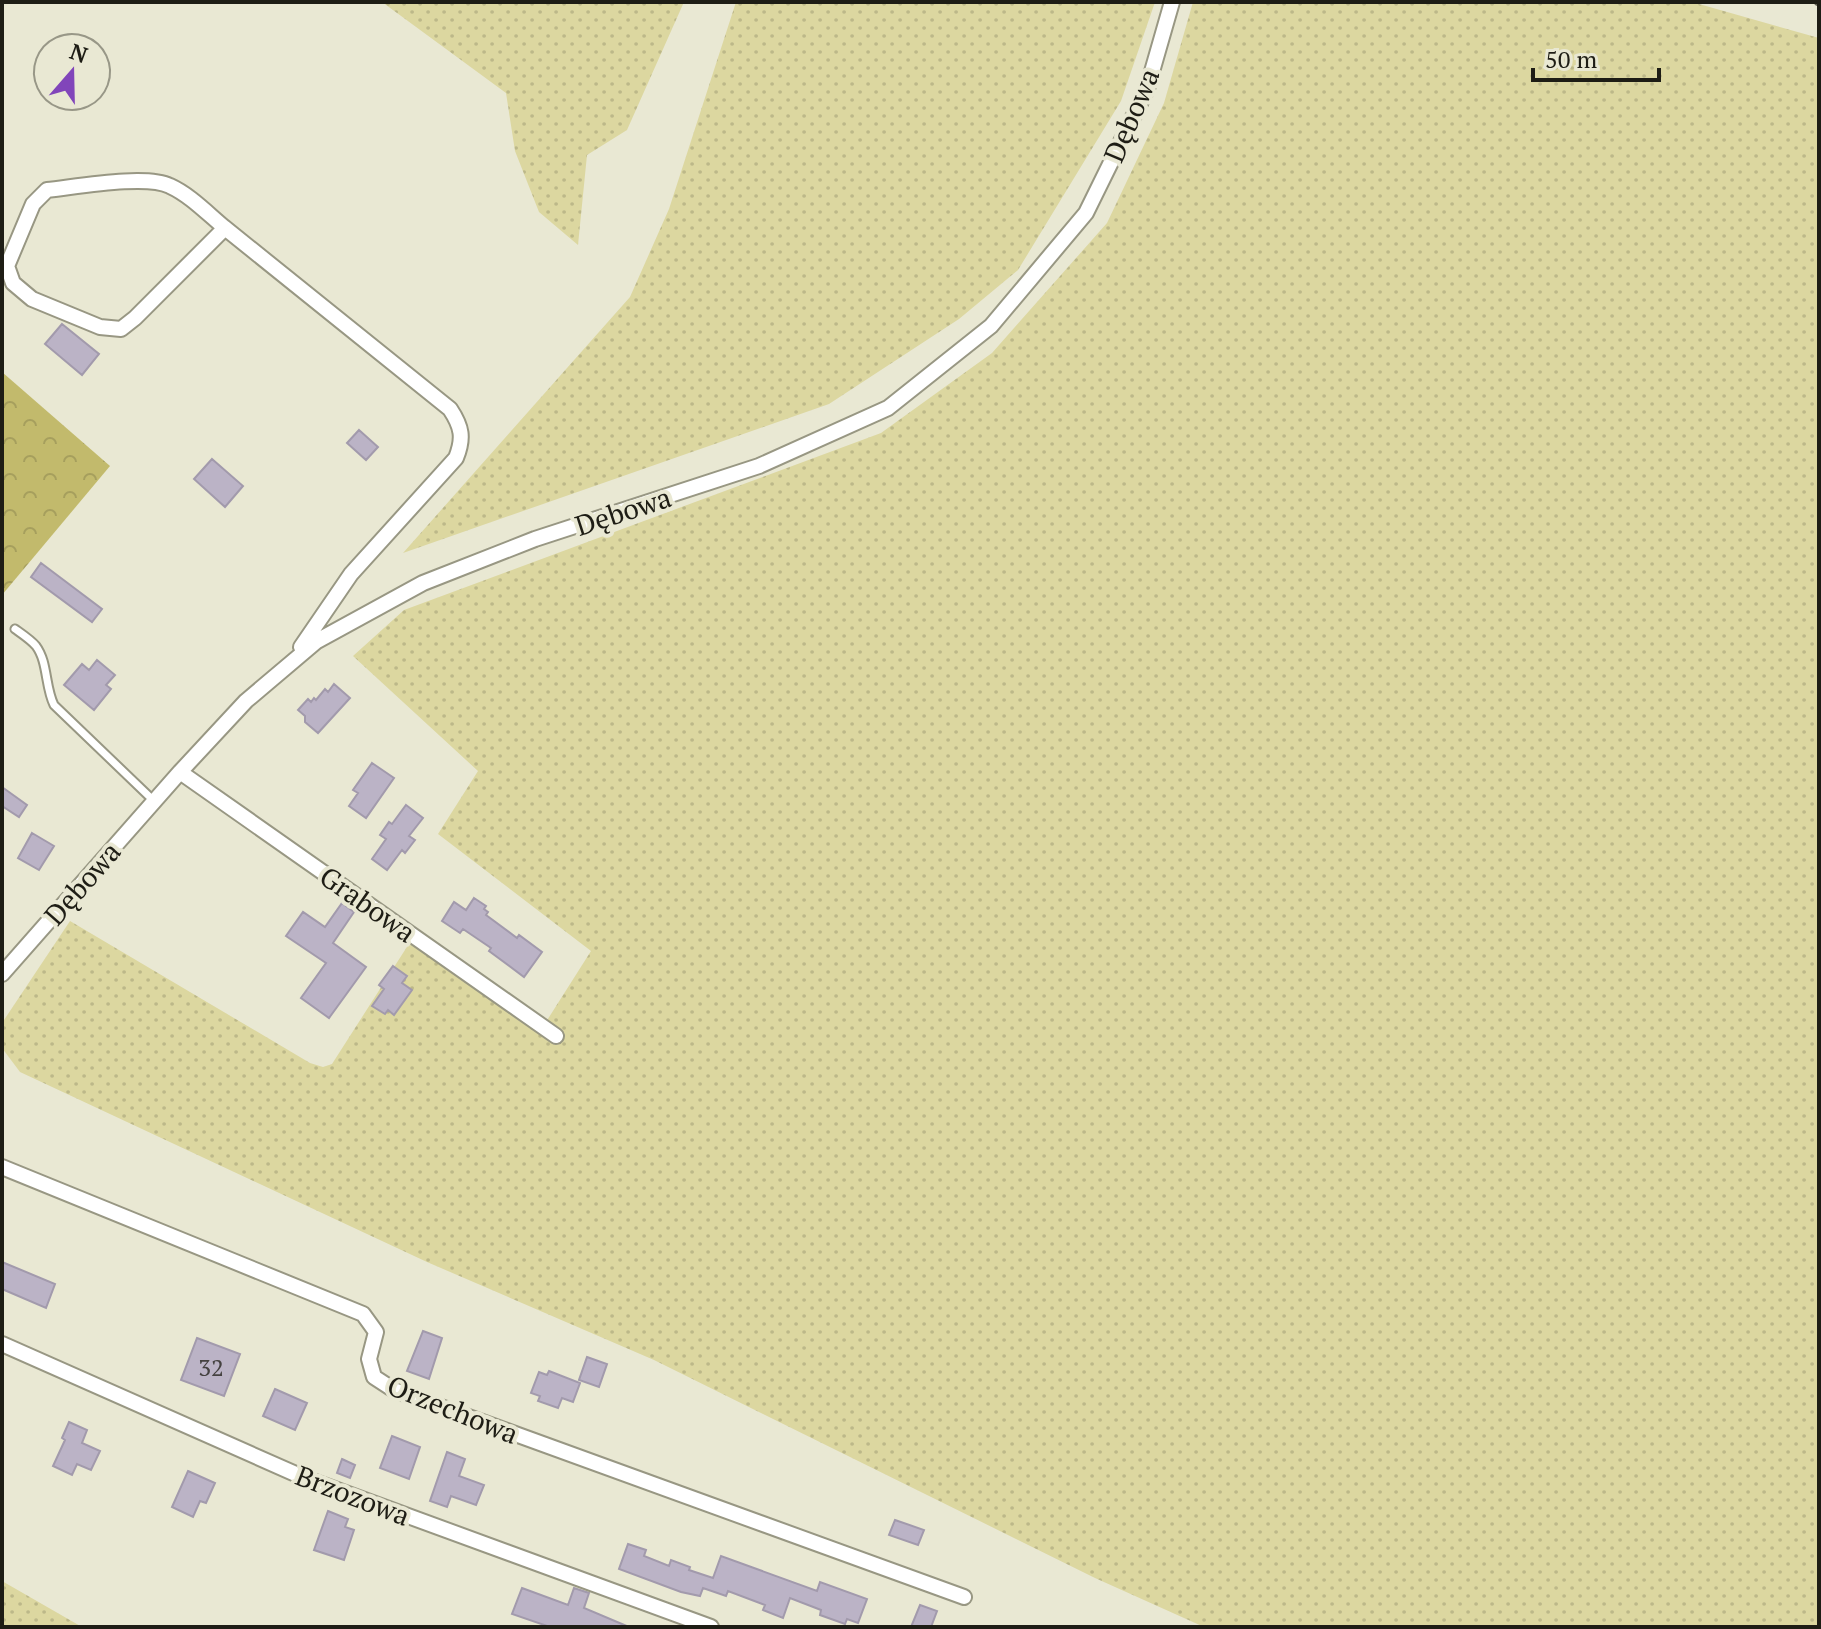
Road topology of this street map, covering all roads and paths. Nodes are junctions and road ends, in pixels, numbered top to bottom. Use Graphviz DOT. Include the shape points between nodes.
graph roads {
  1 [pos="1172,2"];
  2 [pos="225,228"];
  3 [pos="15,629"];
  4 [pos="289,664"];
  5 [pos="180,772"];
  6 [pos="154,801"];
  7 [pos="2,974"];
  8 [pos="556,1036"];
  9 [pos="2,1167"];
  10 [pos="2,1344"];
  11 [pos="964,1597"];
  12 [pos="711,1627"];
  1 -- 4 [label="street, Dębowa" via="1147,89 1086,213 991,326 888,408 759,466 535,539 423,583 317,641"];
  2 -- 2 [label="street" via="159,181 47,190 33,204 7,266 13,283 32,299 100,327 121,329"];
  2 -- 4 [label="street" via="450,409 461,424 456,458 351,574"];
  3 -- 6 [label="lane" via="41,655 54,705"];
  4 -- 5 [label="street, Dębowa"];
  5 -- 6 [label="street, Dębowa"];
  5 -- 8 [label="street, Grabowa"];
  6 -- 7 [label="street, Dębowa"];
  9 -- 11 [label="street, Orzechowa" via="363,1314 376,1332 369,1359 374,1377 394,1390"];
  10 -- 12 [label="street, Brzozowa" via="307,1479"];
}
